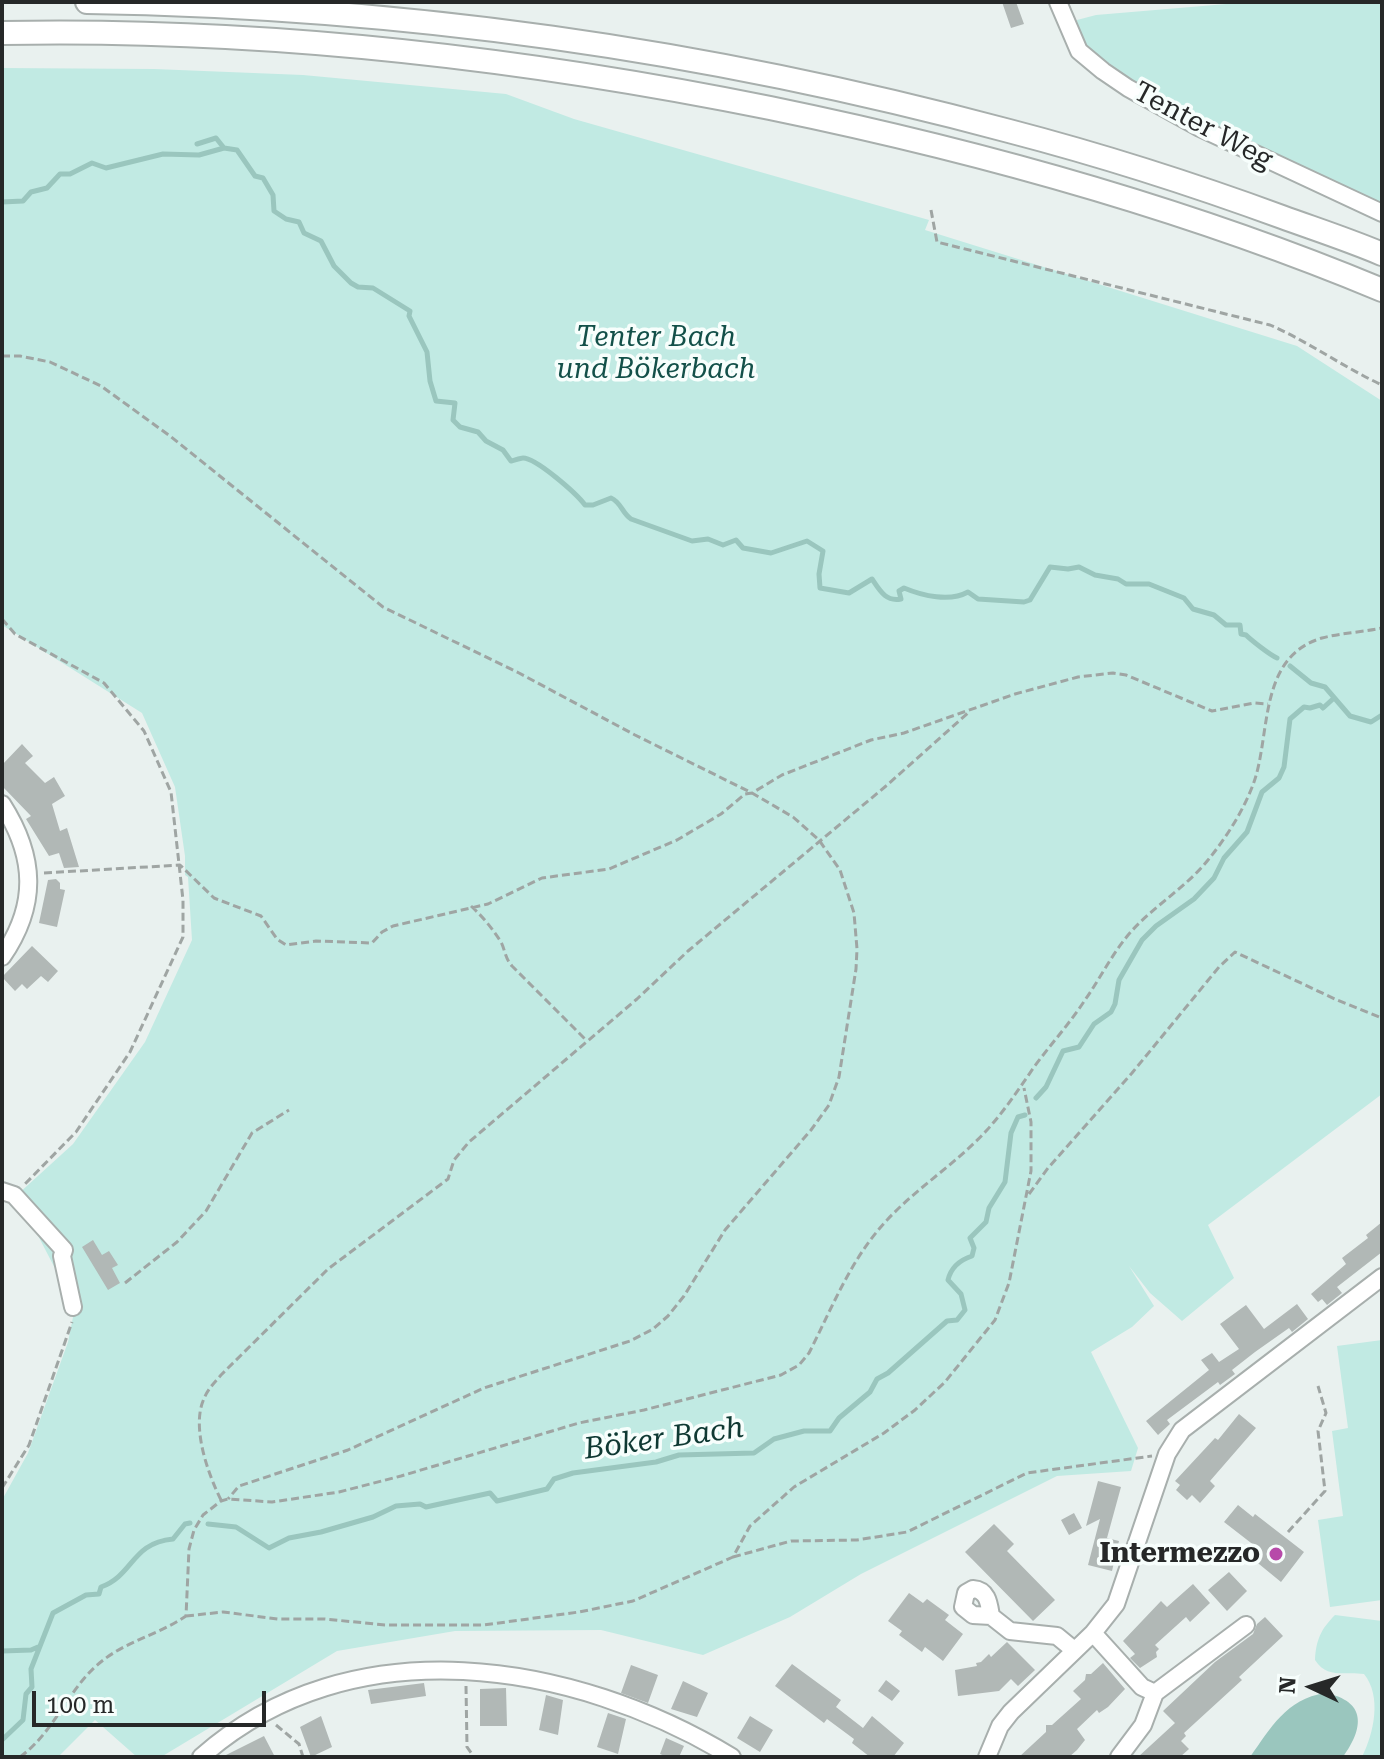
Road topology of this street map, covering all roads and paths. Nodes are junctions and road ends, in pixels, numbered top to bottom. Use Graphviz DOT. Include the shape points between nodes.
graph roads {
  1 [pos="87,2"];
  2 [pos="1058,2"];
  3 [pos="2,33"];
  4 [pos="931,210"];
  5 [pos="1382,213"];
  6 [pos="1382,254"];
  7 [pos="1382,290"];
  8 [pos="2,356"];
  9 [pos="1382,385"];
  10 [pos="2,619"];
  11 [pos="1382,628"];
  12 [pos="1268,704"];
  13 [pos="970,711"];
  14 [pos="752,793"];
  15 [pos="2,804"];
  16 [pos="819,840"];
  17 [pos="180,865"];
  18 [pos="28,874"];
  19 [pos="471,906"];
  20 [pos="2,957"];
  21 [pos="1382,1018"];
  22 [pos="586,1040"];
  23 [pos="1024,1086"];
  24 [pos="289,1110"];
  25 [pos="8,1193"];
  26 [pos="1027,1196"];
  27 [pos="1382,1277"];
  28 [pos="125,1283"];
  29 [pos="73,1307"];
  30 [pos="1318,1386"];
  31 [pos="1167,1454"];
  32 [pos="2,1488"];
  33 [pos="228,1499"];
  34 [pos="221,1501"];
  35 [pos="1288,1532"];
  36 [pos="733,1557"];
  37 [pos="186,1616"];
  38 [pos="991,1616"];
  39 [pos="1246,1625"];
  40 [pos="1093,1633"];
  41 [pos="1074,1650"];
  42 [pos="466,1670"];
  43 [pos="1155,1693"];
  44 [pos="268,1712"];
  45 [pos="20,1757"];
  46 [pos="201,1757"];
  47 [pos="303,1757"];
  48 [pos="474,1757"];
  49 [pos="732,1757"];
  50 [pos="987,1757"];
  51 [pos="1119,1757"];
  1 -- 6 [label="highway" via="406,19 590,41 758,72 883,98 1097,154"];
  2 -- 5 [label="street, Tenter Weg" via="1079,51 1128,88"];
  3 -- 7 [label="highway" via="172,34 409,51 656,85 983,156 1211,226"];
  4 -- 9 [label="path" via="937,242 1270,325"];
  8 -- 14 [label="path" via="50,362 111,392 383,607"];
  10 -- 17 [label="path" via="15,634 104,683 144,731 171,792"];
  11 -- 12 [label="path" via="1322,638 1298,652 1287,661"];
  12 -- 13 [label="path" via="1212,711 1113,673 1078,677"];
  12 -- 23 [label="path" via="1253,784 1226,834 1191,879 1125,938"];
  13 -- 14 [label="path" via="871,740 782,775"];
  13 -- 16 [label="path"];
  14 -- 16 [label="path"];
  14 -- 19 [label="path" via="677,840 609,869 542,878 488,904"];
  15 -- 18 [label="street" via="19,836"];
  16 -- 22 [label="path"];
  16 -- 33 [label="path" via="840,870 856,928 856,969 834,1093 822,1117 725,1230 668,1316 630,1341 484,1388 348,1450 239,1486"];
  17 -- 18 [label="path"];
  17 -- 19 [label="path" via="214,898 261,916 286,945 372,943 393,926"];
  17 -- 25 [label="path" via="183,937 140,1032 76,1132"];
  18 -- 20 [label="street" via="25,911"];
  19 -- 22 [label="path" via="484,916 512,966"];
  21 -- 26 [label="path" via="1235,952"];
  22 -- 34 [label="path" via="469,1142 454,1160 448,1179 328,1269 209,1390 202,1404 203,1449"];
  23 -- 26 [label="path" via="1031,1122"];
  23 -- 33 [label="path" via="983,1134 869,1241 809,1353 781,1375 579,1423 339,1492 272,1502"];
  24 -- 28 [label="path" via="252,1133 206,1211"];
  25 -- 29 [label="street" via="64,1250"];
  26 -- 36 [label="path" via="1009,1283 995,1320 945,1382 884,1433 783,1495 750,1526"];
  27 -- 31 [label="street" via="1187,1425"];
  29 -- 32 [label="path" via="69,1337 35,1430"];
  30 -- 35 [label="path" via="1326,1413 1318,1431 1325,1491"];
  31 -- 36 [label="path" via="1027,1473 895,1534 791,1541"];
  31 -- 40 [label="street" via="1116,1604"];
  33 -- 34 [label="path"];
  34 -- 37 [label="path" via="194,1530"];
  36 -- 37 [label="path" via="633,1601 484,1625 385,1625 223,1612"];
  37 -- 45 [label="path" via="111,1653"];
  38 -- 41 [label="street" via="1010,1631 1057,1636"];
  39 -- 43 [label="street"];
  40 -- 41 [label="street"];
  40 -- 43 [label="street" via="1142,1687"];
  41 -- 50 [label="street" via="1005,1719"];
  42 -- 44 [label="street" via="429,1669 348,1681"];
  42 -- 48 [label="path" via="467,1747"];
  42 -- 49 [label="street" via="532,1678 598,1695 664,1721"];
  43 -- 51 [label="street" via="1143,1725"];
  44 -- 46 [label="street"];
  44 -- 47 [label="path" via="299,1744"];
}
